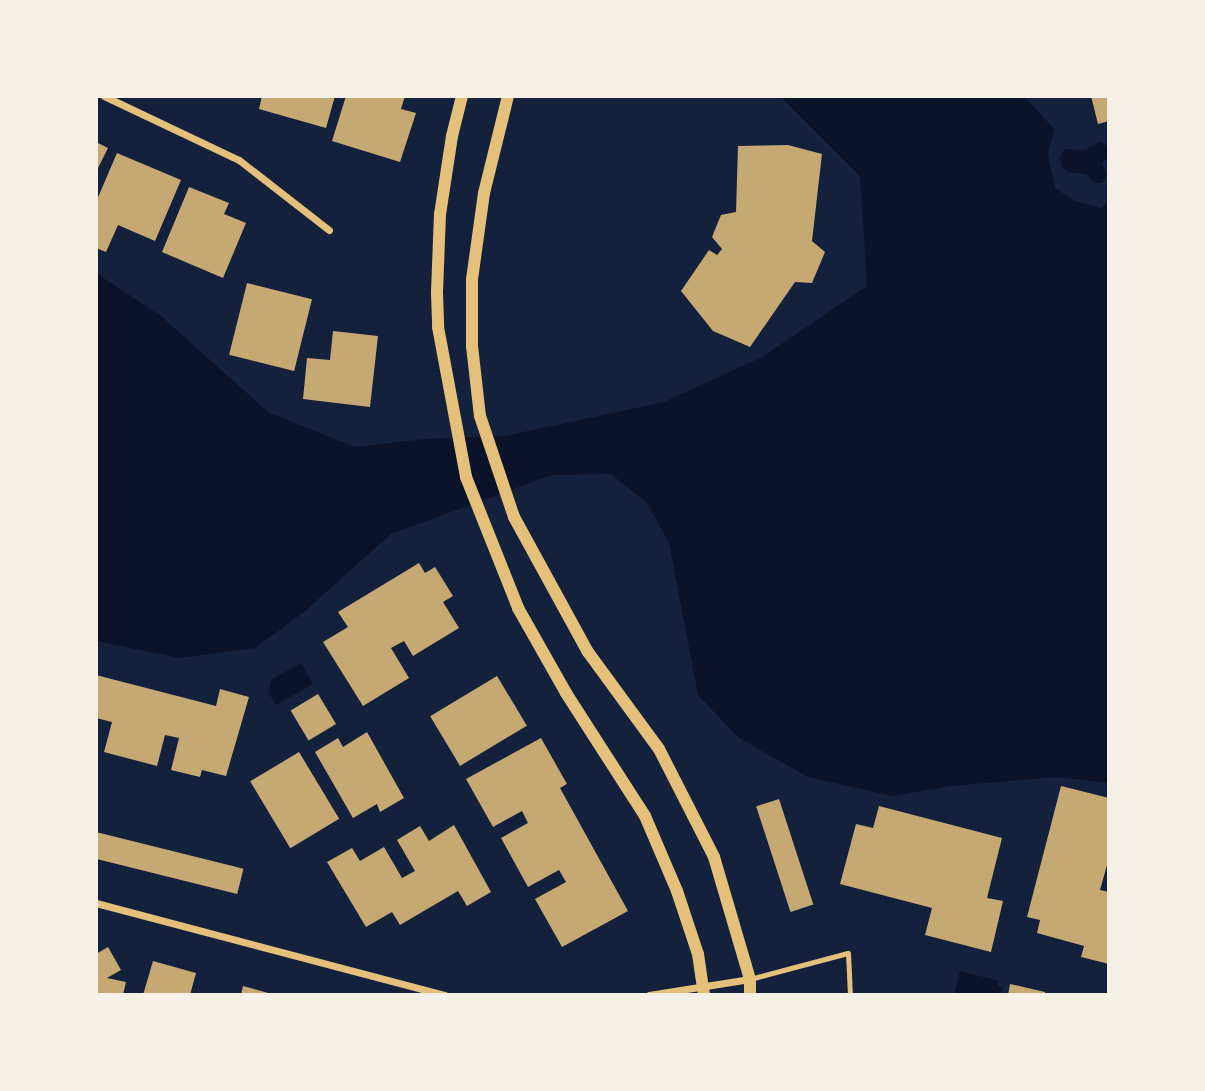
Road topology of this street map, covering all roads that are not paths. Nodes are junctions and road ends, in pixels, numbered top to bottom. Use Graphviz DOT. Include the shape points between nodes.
graph roads {
  1 [pos="104,96"];
  2 [pos="462,96"];
  3 [pos="508,96"];
  4 [pos="329,230"];
  5 [pos="96,903"];
  6 [pos="750,979"];
  7 [pos="704,991"];
  8 [pos="445,995"];
  9 [pos="649,995"];
  10 [pos="750,995"];
  11 [pos="850,995"];
  1 -- 4 [label="street" via="239,160"];
  2 -- 7 [label="street" via="437,247 438,327 466,477 518,608 645,816 677,891 698,954"];
  3 -- 6 [label="street" via="482,206 472,279 472,346 480,416 514,517 588,652 659,749 714,857"];
  5 -- 8 [label="street"];
  6 -- 7 [label="street"];
  6 -- 10 [label="street"];
  6 -- 11 [label="lane" via="848,953"];
  7 -- 9 [label="street"];
}
